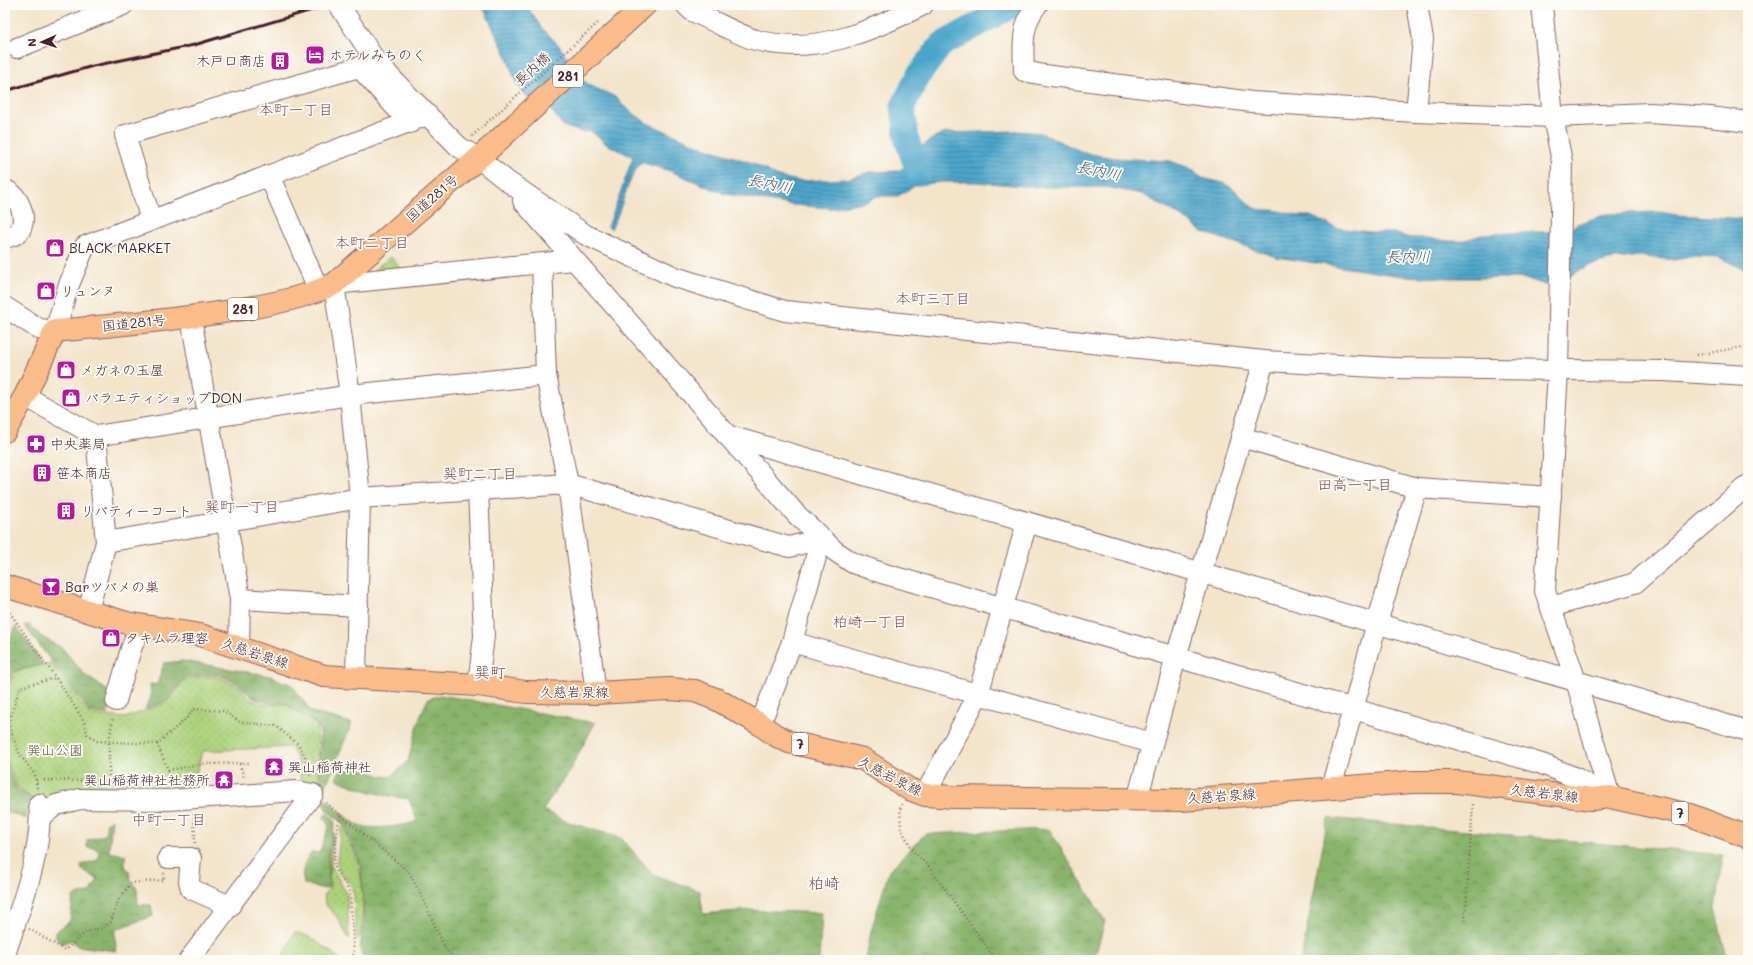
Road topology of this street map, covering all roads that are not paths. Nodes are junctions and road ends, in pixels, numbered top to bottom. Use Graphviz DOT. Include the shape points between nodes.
graph roads {
  1 [pos="123,5"];
  2 [pos="339,5"];
  3 [pos="646,5"];
  4 [pos="686,5"];
  5 [pos="923,5"];
  6 [pos="1037,5"];
  7 [pos="1417,5"];
  8 [pos="1542,5"];
  9 [pos="17,48"];
  10 [pos="1416,112"];
  11 [pos="1553,116"];
  12 [pos="418,119"];
  13 [pos="1748,122"];
  14 [pos="484,153"];
  15 [pos="270,175"];
  16 [pos="507,181"];
  17 [pos="5,190"];
  18 [pos="151,220"];
  19 [pos="5,238"];
  20 [pos="573,260"];
  21 [pos="542,264"];
  22 [pos="326,288"];
  23 [pos="5,307"];
  24 [pos="191,318"];
  25 [pos="55,331"];
  26 [pos="1264,361"];
  27 [pos="1558,362"];
  28 [pos="546,375"];
  29 [pos="1748,376"];
  30 [pos="350,394"];
  31 [pos="25,396"];
  32 [pos="209,417"];
  33 [pos="5,431"];
  34 [pos="726,435"];
  35 [pos="96,436"];
  36 [pos="1241,437"];
  37 [pos="568,484"];
  38 [pos="1748,485"];
  39 [pos="1417,488"];
  40 [pos="478,489"];
  41 [pos="1551,497"];
  42 [pos="360,498"];
  43 [pos="228,521"];
  44 [pos="1028,522"];
  45 [pos="821,539"];
  46 [pos="106,542"];
  47 [pos="1202,572"];
  48 [pos="5,586"];
  49 [pos="240,599"];
  50 [pos="358,606"];
  51 [pos="1551,607"];
  52 [pos="1003,608"];
  53 [pos="88,612"];
  54 [pos="1377,623"];
  55 [pos="140,626"];
  56 [pos="792,642"];
  57 [pos="239,647"];
  58 [pos="1176,657"];
  59 [pos="356,678"];
  60 [pos="1576,681"];
  61 [pos="478,685"];
  62 [pos="596,693"];
  63 [pos="978,694"];
  64 [pos="116,701"];
  65 [pos="1353,708"];
  66 [pos="758,723"];
  67 [pos="1748,731"];
  68 [pos="1152,743"];
  69 [pos="1331,788"];
  70 [pos="917,792"];
  71 [pos="1610,796"];
  72 [pos="1137,800"];
  73 [pos="1748,837"];
  74 [pos="168,858"];
  75 [pos="230,906"];
  76 [pos="10,918"];
  77 [pos="5,955"];
  78 [pos="189,960"];
  1 -- 9 [label="street"];
  2 -- 12 [label="street"];
  3 -- 14 [label="main road, 国道281号 / 281"];
  4 -- 5 [label="street" via="692,11 756,40 811,45 850,37"];
  6 -- 10 [label="street" via="1025,27 1024,71 1116,86 1252,102"];
  7 -- 10 [label="street" via="1423,39"];
  8 -- 11 [label="street"];
  10 -- 11 [label="street"];
  11 -- 13 [label="street" via="1650,113"];
  11 -- 27 [label="street" via="1562,162"];
  12 -- 14 [label="street" via="459,147"];
  12 -- 15 [label="street"];
  12 -- 18 [label="street" via="359,66 125,135"];
  14 -- 16 [label="street"];
  14 -- 22 [label="main road, 国道281号 / 281"];
  15 -- 18 [label="street"];
  15 -- 22 [label="street"];
  16 -- 20 [label="street"];
  16 -- 26 [label="street" via="586,235 675,277 785,311"];
  17 -- 19 [label="street" via="18,199 23,221 18,233"];
  18 -- 25 [label="street" via="85,246 68,287"];
  20 -- 21 [label="street"];
  20 -- 34 [label="street"];
  21 -- 22 [label="street"];
  21 -- 28 [label="street"];
  22 -- 24 [label="main road, 国道281号 / 281" via="261,306"];
  22 -- 30 [label="street"];
  23 -- 25 [label="street" via="39,329"];
  24 -- 25 [label="main road, 国道281号 / 281"];
  24 -- 32 [label="street"];
  25 -- 31 [label="main road"];
  26 -- 27 [label="street" via="1394,368"];
  26 -- 36 [label="street"];
  27 -- 29 [label="street"];
  27 -- 41 [label="street"];
  28 -- 30 [label="street"];
  28 -- 37 [label="street"];
  30 -- 32 [label="street"];
  30 -- 42 [label="street"];
  31 -- 33 [label="main road"];
  31 -- 35 [label="street"];
  32 -- 35 [label="street"];
  32 -- 43 [label="street"];
  34 -- 44 [label="street"];
  34 -- 45 [label="street"];
  35 -- 46 [label="street"];
  36 -- 39 [label="street"];
  36 -- 47 [label="street"];
  37 -- 40 [label="street"];
  37 -- 45 [label="street" via="789,547"];
  37 -- 62 [label="street"];
  38 -- 51 [label="street" via="1635,583"];
  39 -- 41 [label="street"];
  39 -- 54 [label="street"];
  40 -- 42 [label="street"];
  40 -- 61 [label="street" via="484,636"];
  41 -- 51 [label="street" via="1546,591"];
  42 -- 43 [label="street"];
  42 -- 50 [label="street"];
  43 -- 46 [label="street"];
  43 -- 49 [label="street"];
  44 -- 47 [label="street"];
  44 -- 52 [label="street"];
  45 -- 52 [label="street" via="835,551 866,568"];
  45 -- 56 [label="street"];
  46 -- 53 [label="street"];
  47 -- 54 [label="street"];
  47 -- 58 [label="street"];
  48 -- 53 [label="main road, 久慈岩泉線 / 7"];
  49 -- 50 [label="street"];
  49 -- 57 [label="street"];
  50 -- 59 [label="street"];
  51 -- 60 [label="street"];
  52 -- 58 [label="street"];
  52 -- 63 [label="street"];
  53 -- 55 [label="main road, 久慈岩泉線 / 7"];
  54 -- 60 [label="street"];
  54 -- 65 [label="street"];
  55 -- 57 [label="main road, 久慈岩泉線 / 7" via="200,635"];
  55 -- 64 [label="street"];
  56 -- 63 [label="street"];
  56 -- 66 [label="street" via="766,712"];
  57 -- 59 [label="main road, 久慈岩泉線 / 7" via="324,676"];
  58 -- 65 [label="street"];
  58 -- 68 [label="street"];
  59 -- 61 [label="main road, 久慈岩泉線 / 7"];
  60 -- 67 [label="street"];
  60 -- 71 [label="street"];
  61 -- 62 [label="main road, 久慈岩泉線 / 7" via="526,692"];
  62 -- 66 [label="main road, 久慈岩泉線 / 7" via="669,689 695,692 718,700"];
  63 -- 68 [label="street"];
  63 -- 70 [label="street"];
  65 -- 69 [label="street"];
  65 -- 71 [label="street" via="1542,764"];
  66 -- 70 [label="main road, 久慈岩泉線 / 7" via="775,736 790,742 863,760"];
  68 -- 72 [label="street"];
  69 -- 71 [label="main road, 久慈岩泉線 / 7" via="1412,782 1457,782 1592,799"];
  69 -- 72 [label="main road, 久慈岩泉線 / 7" via="1182,800"];
  70 -- 72 [label="main road, 久慈岩泉線 / 7" via="954,797"];
  71 -- 73 [label="main road, 久慈岩泉線 / 7" via="1690,815"];
  74 -- 75 [label="street" via="191,858 191,889"];
  75 -- 76 [label="street" via="313,794 296,791 168,800 80,799 56,805 39,802 34,861"];
  75 -- 78 [label="street"];
  76 -- 77 [label="street"];
}
